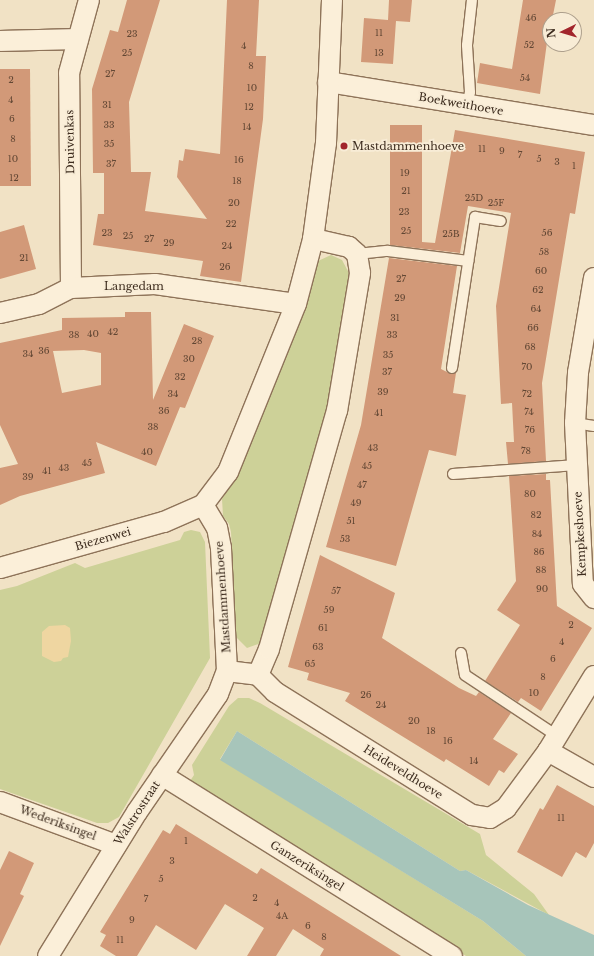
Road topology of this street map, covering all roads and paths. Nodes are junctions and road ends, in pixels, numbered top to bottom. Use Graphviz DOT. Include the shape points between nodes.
graph roads {
  1 [pos="89,0"];
  2 [pos="332,0"];
  3 [pos="472,0"];
  4 [pos="78,39"];
  5 [pos="0,41"];
  6 [pos="328,82"];
  7 [pos="467,105"];
  8 [pos="594,125"];
  9 [pos="501,221"];
  10 [pos="313,239"];
  11 [pos="357,254"];
  12 [pos="468,261"];
  13 [pos="594,278"];
  14 [pos="71,288"];
  15 [pos="296,304"];
  16 [pos="0,313"];
  17 [pos="452,368"];
  18 [pos="585,424"];
  19 [pos="577,466"];
  20 [pos="453,474"];
  21 [pos="204,505"];
  22 [pos="0,568"];
  23 [pos="594,598"];
  24 [pos="462,653"];
  25 [pos="227,670"];
  26 [pos="258,675"];
  27 [pos="594,676"];
  28 [pos="552,744"];
  29 [pos="162,775"];
  30 [pos="594,777"];
  31 [pos="0,802"];
  32 [pos="116,845"];
  33 [pos="49,956"];
  34 [pos="452,956"];
  1 -- 4 [label="street, Druivenkas"];
  2 -- 6 [label="street"];
  3 -- 7 [label="lane" via="467,45 470,92"];
  4 -- 5 [label="street"];
  4 -- 14 [label="street, Druivenkas" via="69,73"];
  6 -- 7 [label="street, Boekweithoeve"];
  6 -- 10 [label="street" via="326,143"];
  7 -- 8 [label="street, Boekweithoeve"];
  9 -- 12 [label="lane" via="475,217"];
  10 -- 11 [label="street" via="349,247"];
  10 -- 15 [label="street"];
  11 -- 12 [label="lane" via="388,251"];
  11 -- 26 [label="street" via="360,273 337,411 276,626"];
  12 -- 17 [label="lane"];
  13 -- 18 [label="street, Kempkeshoeve" via="578,372"];
  14 -- 15 [label="street, Langedam" via="155,284"];
  14 -- 16 [label="street, Langedam" via="39,304"];
  15 -- 21 [label="street" via="228,472"];
  18 -- 19 [label="street, Kempkeshoeve"];
  19 -- 20 [label="lane"];
  19 -- 23 [label="street, Kempkeshoeve" via="582,584"];
  21 -- 22 [label="street, Biezenwei" via="164,522"];
  21 -- 25 [label="street, Mastdammenhoeve" via="217,528 221,548"];
  24 -- 28 [label="lane" via="465,675"];
  25 -- 26 [label="street"];
  25 -- 29 [label="street, Walstrostraat" via="218,694"];
  26 -- 28 [label="street, Heideveldhoeve" via="275,692 472,815 490,818 506,808"];
  27 -- 28 [label="street, Heideveldhoeve"];
  28 -- 30 [label="street"];
  29 -- 32 [label="street, Walstrostraat"];
  29 -- 34 [label="street, Ganzeriksingel"];
  31 -- 32 [label="street, Wederiksingel"];
  32 -- 33 [label="street, Walstrostraat"];
}
